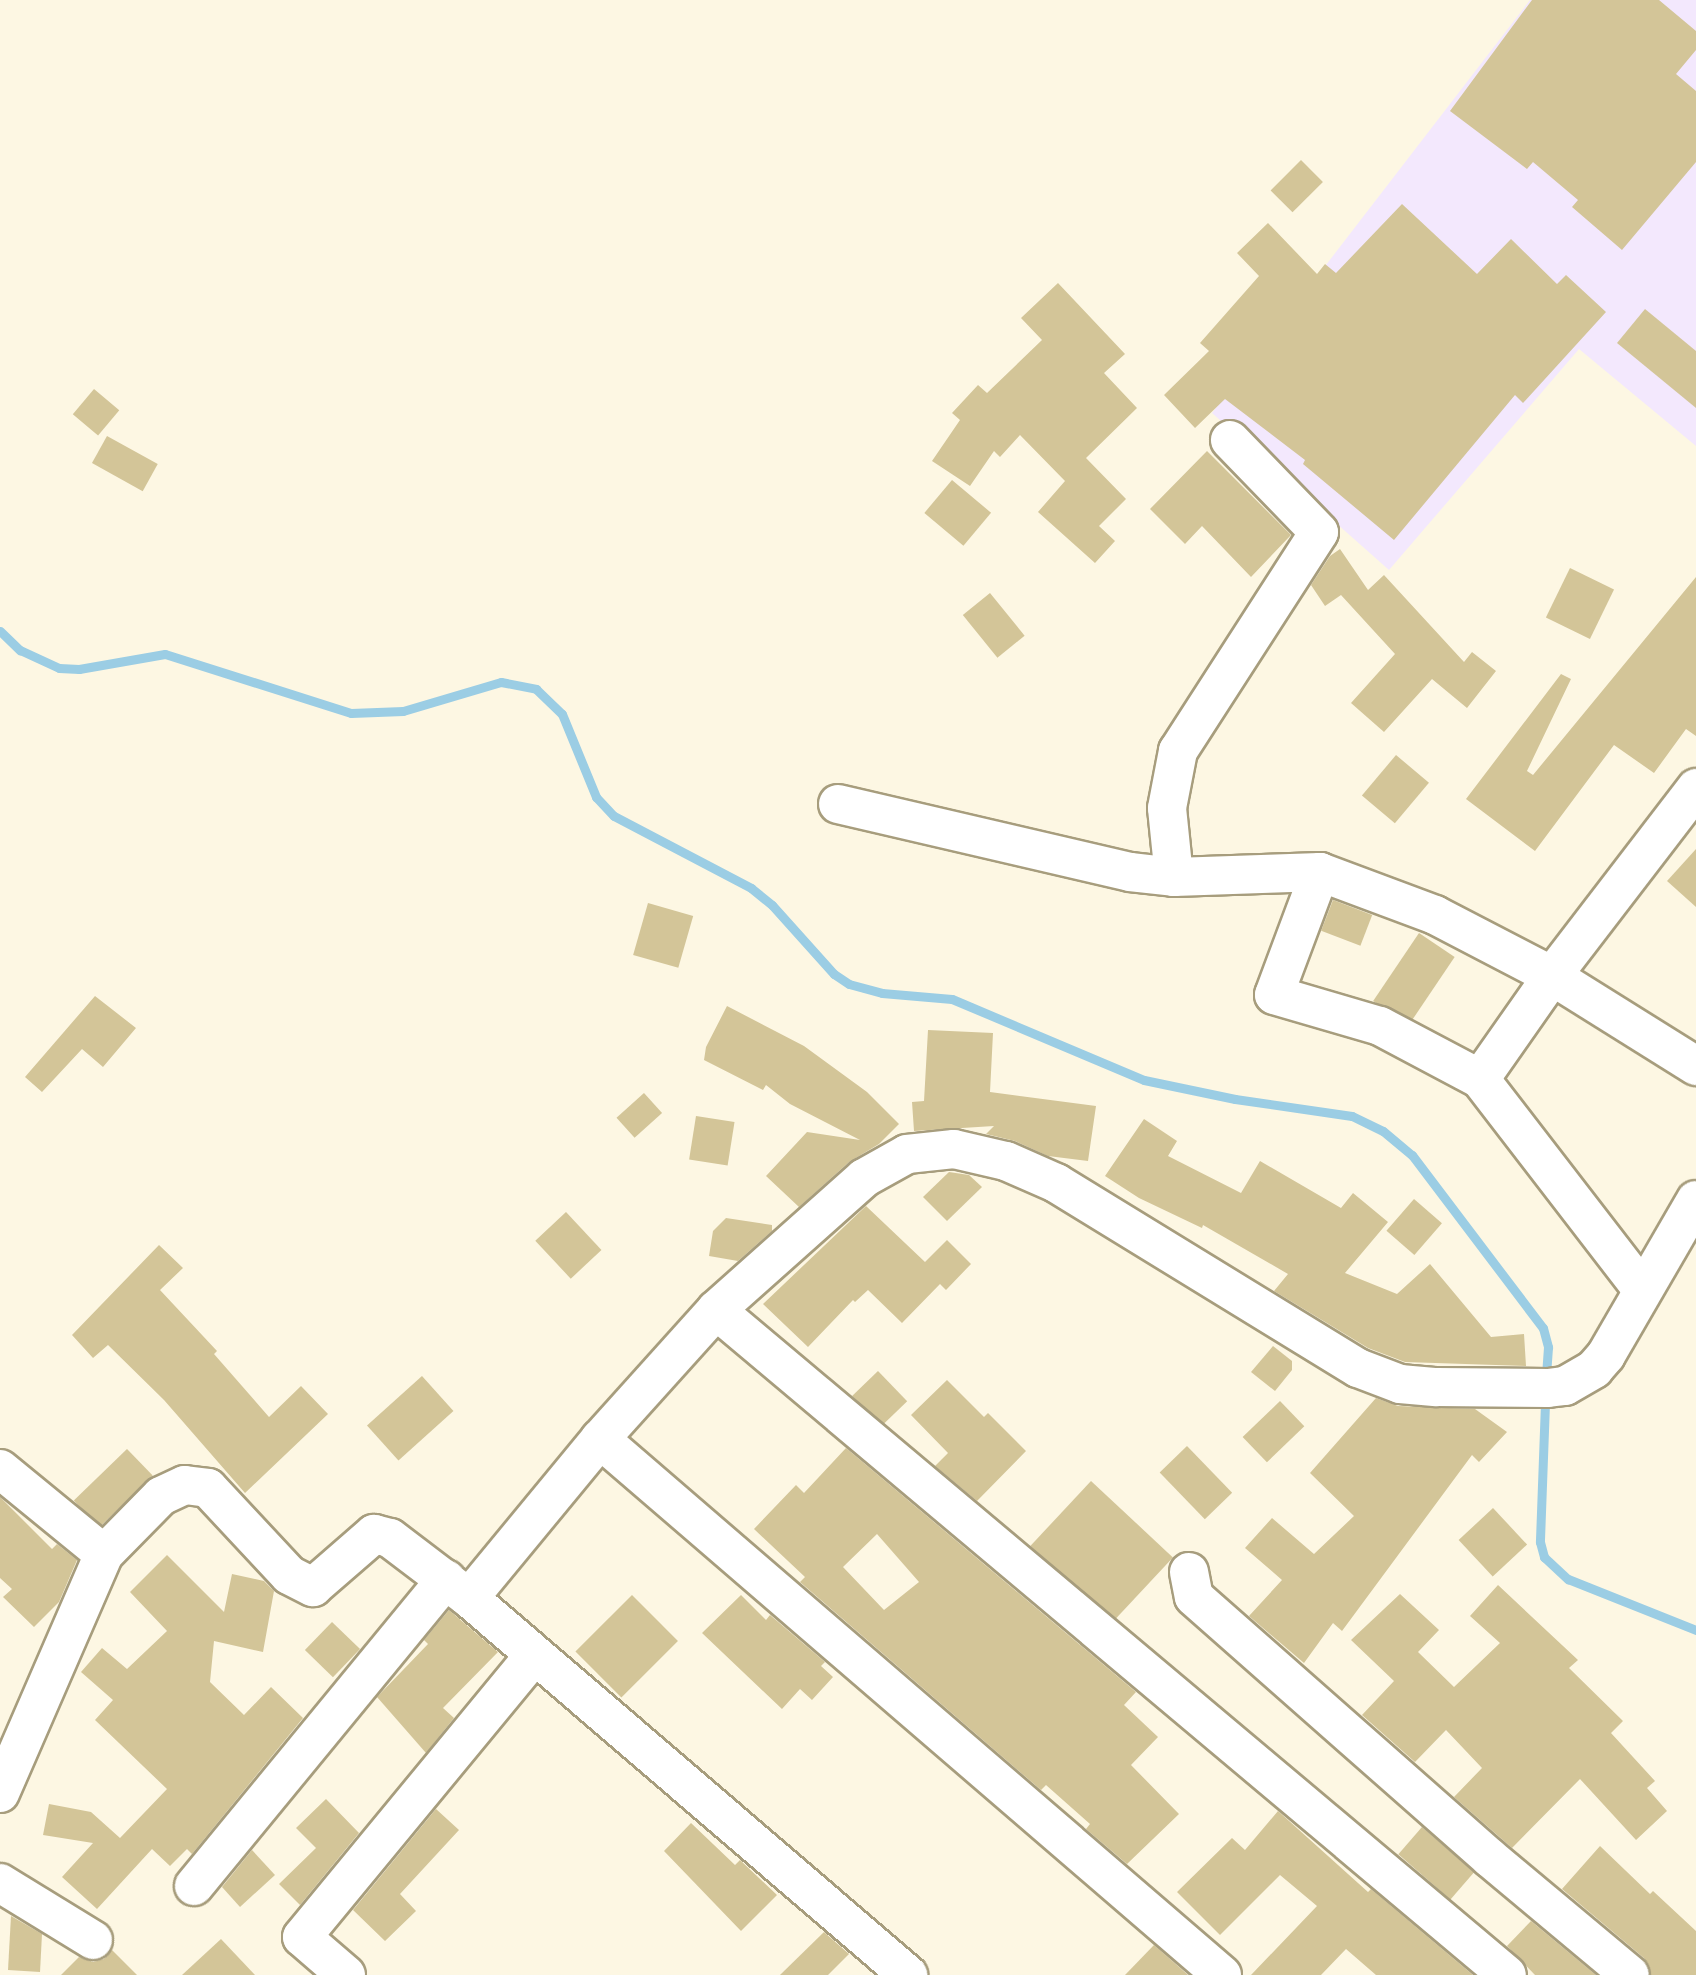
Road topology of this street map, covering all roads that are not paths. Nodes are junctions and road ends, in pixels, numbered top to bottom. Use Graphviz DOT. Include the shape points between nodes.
graph roads {
  1 [pos="1230,440"];
  2 [pos="1696,788"];
  3 [pos="838,804"];
  4 [pos="1320,872"];
  5 [pos="1174,877"];
  6 [pos="1552,976"];
  7 [pos="1696,1066"];
  8 [pos="1480,1079"];
  9 [pos="1696,1200"];
  10 [pos="1642,1289"];
  11 [pos="716,1310"];
  12 [pos="600,1439"];
  13 [pos="0,1469"];
  14 [pos="104,1554"];
  15 [pos="1189,1572"];
  16 [pos="458,1588"];
  17 [pos="534,1656"];
  18 [pos="0,1793"];
  19 [pos="0,1883"];
  20 [pos="194,1886"];
  21 [pos="93,1940"];
  22 [pos="346,1975"];
  23 [pos="908,1975"];
  24 [pos="1222,1975"];
  25 [pos="1507,1975"];
  26 [pos="1630,1975"];
  1 -- 5 [label="street" via="1319,532 1178,751 1167,808"];
  2 -- 6 [label="street"];
  3 -- 5 [label="street" via="1103,867"];
  4 -- 5 [label="street"];
  4 -- 6 [label="street" via="1435,915"];
  4 -- 8 [label="street" via="1274,995 1380,1026"];
  6 -- 7 [label="street"];
  6 -- 8 [label="street"];
  8 -- 10 [label="street"];
  9 -- 10 [label="street"];
  10 -- 11 [label="street" via="1606,1355 1565,1386 1400,1384 1358,1368 1056,1183 1006,1161 954,1149 907,1154 864,1178"];
  11 -- 12 [label="street"];
  11 -- 25 [label="street"];
  12 -- 16 [label="street"];
  12 -- 24 [label="street"];
  13 -- 14 [label="street"];
  14 -- 16 [label="street" via="161,1496 185,1485 208,1488 289,1575 313,1587 374,1534 390,1538"];
  14 -- 18 [label="street"];
  15 -- 26 [label="street" via="1194,1597"];
  16 -- 17 [label="street"];
  16 -- 20 [label="street"];
  17 -- 22 [label="street" via="302,1937"];
  17 -- 23 [label="street"];
  19 -- 21 [label="street"];
}
